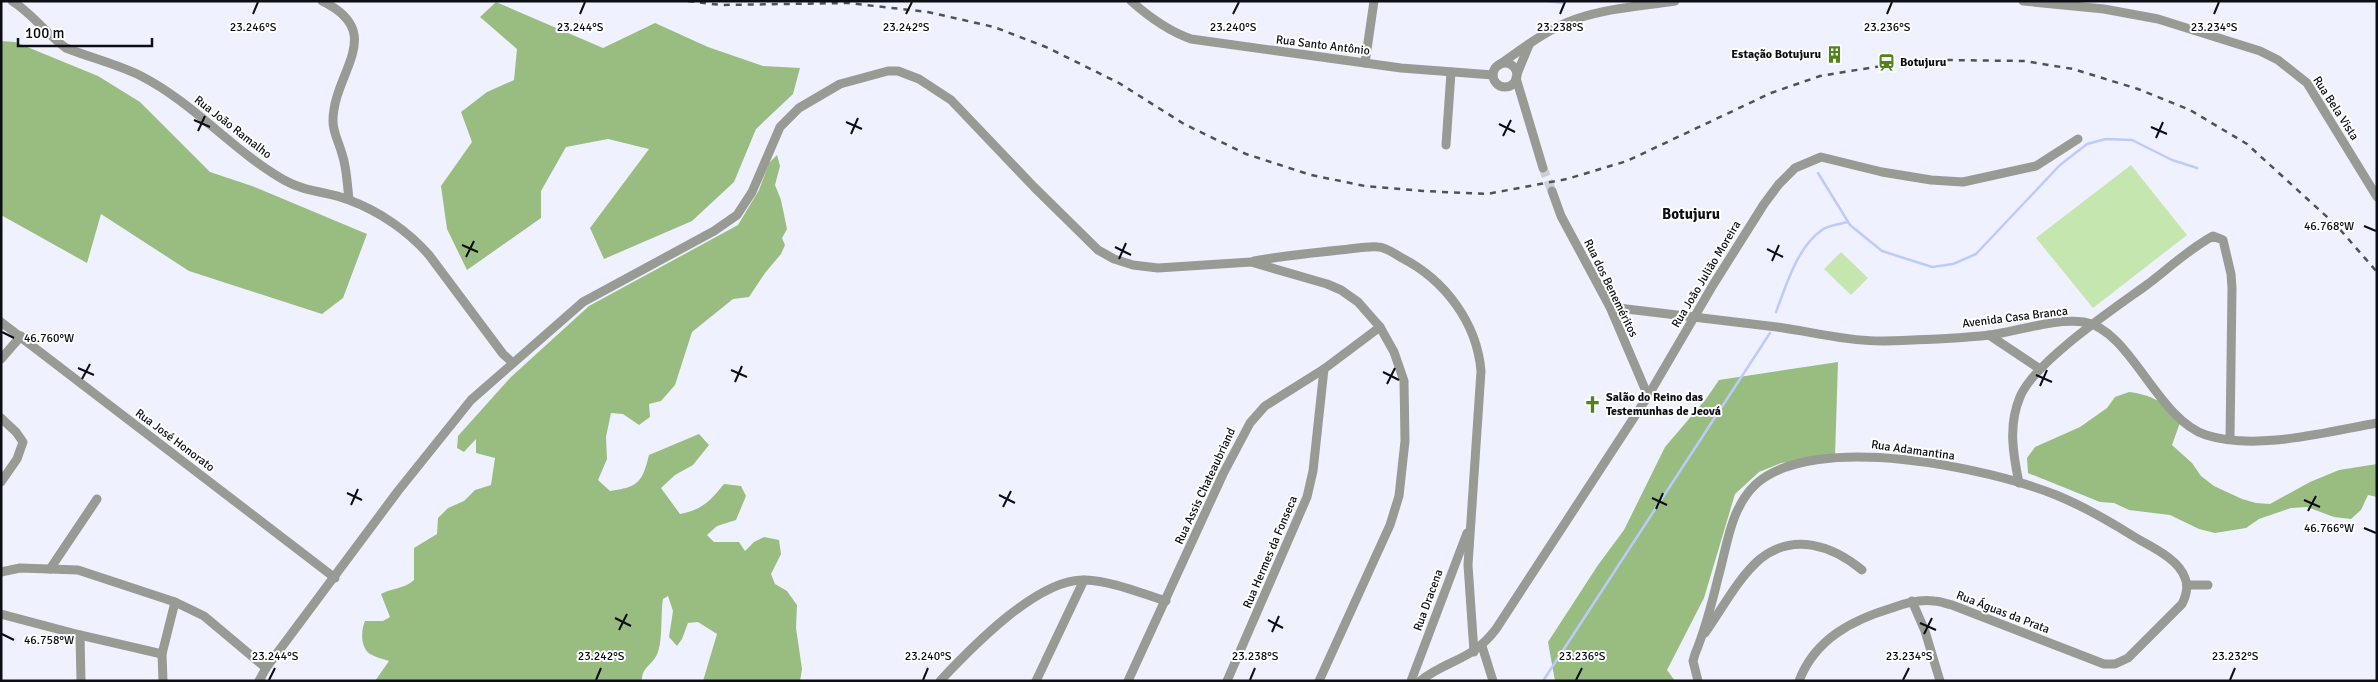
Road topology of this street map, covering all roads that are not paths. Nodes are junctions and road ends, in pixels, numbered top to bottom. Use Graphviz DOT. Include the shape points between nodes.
graph roads {
  1 [pos="12,1"];
  2 [pos="322,1"];
  3 [pos="1131,1"];
  4 [pos="1374,1"];
  5 [pos="1620,1"];
  6 [pos="1675,1"];
  7 [pos="2023,1"];
  8 [pos="2054,2"];
  9 [pos="1629,6"];
  10 [pos="1530,43"];
  11 [pos="1365,63"];
  12 [pos="1500,65"];
  13 [pos="1451,72"];
  14 [pos="1493,76"];
  15 [pos="1516,76"];
  16 [pos="1509,86"];
  17 [pos="1525,110"];
  18 [pos="2078,139"];
  19 [pos="1446,145"];
  20 [pos="1543,168"];
  21 [pos="1552,191"];
  22 [pos="2377,197"];
  23 [pos="349,199"];
  24 [pos="1251,262"];
  25 [pos="1610,307"];
  26 [pos="1694,318"];
  27 [pos="1,322"];
  28 [pos="2094,325"];
  29 [pos="1380,327"];
  30 [pos="1989,335"];
  31 [pos="21,336"];
  32 [pos="1,359"];
  33 [pos="513,362"];
  34 [pos="1324,369"];
  35 [pos="2040,369"];
  36 [pos="1648,396"];
  37 [pos="1,418"];
  38 [pos="2377,423"];
  39 [pos="2230,440"];
  40 [pos="1,482"];
  41 [pos="2019,483"];
  42 [pos="97,499"];
  43 [pos="1469,528"];
  44 [pos="50,569"];
  45 [pos="1862,570"];
  46 [pos="1,572"];
  47 [pos="335,578"];
  48 [pos="1084,580"];
  49 [pos="2187,585"];
  50 [pos="2208,585"];
  51 [pos="1166,601"];
  52 [pos="1912,601"];
  53 [pos="175,602"];
  54 [pos="1,614"];
  55 [pos="80,636"];
  56 [pos="1702,637"];
  57 [pos="1478,649"];
  58 [pos="162,654"];
  59 [pos="266,668"];
  60 [pos="81,681"];
  61 [pos="163,681"];
  62 [pos="259,681"];
  63 [pos="940,681"];
  64 [pos="1036,681"];
  65 [pos="1128,681"];
  66 [pos="1228,681"];
  67 [pos="1319,681"];
  68 [pos="1411,681"];
  69 [pos="1420,681"];
  70 [pos="1493,681"];
  71 [pos="1698,681"];
  72 [pos="1799,681"];
  73 [pos="1940,681"];
  1 -- 23 [label="street, Rua João Ramalho" via="66,48 149,81 282,179 310,192"];
  2 -- 23 [label="street" via="334,7 353,27 355,43 335,99 333,119"];
  3 -- 11 [label="street, Rua Santo Antônio" via="1160,24 1191,39"];
  4 -- 11 [label="street"];
  5 -- 9 [label="street"];
  6 -- 9 [label="street"];
  7 -- 8 [label="street, Rua Bela Vista"];
  8 -- 22 [label="street, Rua Bela Vista" via="2158,19 2278,60 2307,83"];
  9 -- 10 [label="street" via="1575,19"];
  10 -- 12 [label="street"];
  10 -- 15 [label="street"];
  11 -- 13 [label="street, Rua Santo Antônio"];
  12 -- 14 [label="street"];
  12 -- 15 [label="street" via="1511,65"];
  13 -- 14 [label="street, Rua Santo Antônio"];
  13 -- 19 [label="street"];
  14 -- 16 [label="street" via="1500,86"];
  15 -- 16 [label="street"];
  15 -- 17 [label="street"];
  16 -- 17 [label="street"];
  17 -- 20 [label="street"];
  18 -- 26 [label="street, Rua João Julião Moreira" via="2036,166 1963,182 1890,173 1821,157 1803,164 1779,184 1764,204"];
  21 -- 25 [label="street, Rua dos Beneméritos" via="1561,216"];
  23 -- 33 [label="street, Rua João Ramalho" via="393,223 418,242 503,354"];
  24 -- 29 [label="street" via="1292,272 1341,290 1358,302"];
  24 -- 33 [label="street" via="1158,268 1133,266 1114,259 1098,250 951,100 919,79 888,71 840,84 799,108 780,127 752,192 737,215 714,231 583,302"];
  24 -- 43 [label="street" via="1380,246 1419,267 1458,308 1474,335 1481,371"];
  25 -- 26 [label="street, Avenida Casa Branca"];
  25 -- 36 [label="street, Rua dos Beneméritos"];
  26 -- 30 [label="street, Avenida Casa Branca" via="1872,341"];
  26 -- 36 [label="street, Rua João Julião Moreira"];
  27 -- 31 [label="street, Rua José Honorato"];
  28 -- 30 [label="street, Avenida Casa Branca" via="2072,322"];
  28 -- 35 [label="street"];
  28 -- 39 [label="street, Avenida Casa Branca" via="2114,339 2170,409 2188,425 2204,434"];
  28 -- 39 [label="street" via="2205,240 2213,236 2223,240 2232,288"];
  29 -- 34 [label="street, Rua Assis Chateaubriand"];
  29 -- 67 [label="street" via="1404,381 1405,441 1399,496 1387,534"];
  30 -- 35 [label="street"];
  31 -- 32 [label="street"];
  31 -- 47 [label="street, Rua José Honorato"];
  33 -- 47 [label="street" via="471,400 444,431"];
  34 -- 51 [label="street, Rua Assis Chateaubriand" via="1265,406 1250,423 1223,474"];
  34 -- 66 [label="street, Rua Hermes da Fonseca" via="1313,471 1307,497"];
  35 -- 41 [label="street" via="2028,383 2015,408 2012,444"];
  36 -- 57 [label="street, Rua João Julião Moreira" via="1496,629"];
  37 -- 40 [label="street" via="23,442 17,460"];
  38 -- 39 [label="street, Avenida Casa Branca" via="2282,438"];
  41 -- 49 [label="street, Rua Adamantina" via="2056,495 2103,518 2162,554 2178,567"];
  41 -- 56 [label="street, Rua Adamantina" via="1941,464 1882,456 1846,456 1790,466 1771,474 1756,484 1737,512"];
  42 -- 44 [label="street"];
  43 -- 57 [label="street" via="1470,607"];
  43 -- 68 [label="street, Rua Dracena"];
  44 -- 46 [label="street" via="20,568"];
  44 -- 53 [label="street" via="78,570"];
  45 -- 56 [label="street" via="1846,557 1818,546 1776,551 1750,569"];
  47 -- 59 [label="street"];
  48 -- 51 [label="street"];
  48 -- 63 [label="street" via="1060,583 1024,604"];
  48 -- 64 [label="street"];
  49 -- 50 [label="street"];
  49 -- 52 [label="street, Rua Águas da Prata" via="2182,604 2128,658 2115,664 2104,664 1952,605 1933,600"];
  51 -- 65 [label="street, Rua Assis Chateaubriand"];
  52 -- 72 [label="street, Rua Águas da Prata" via="1850,624 1830,637 1807,663"];
  52 -- 73 [label="street"];
  53 -- 58 [label="street"];
  53 -- 59 [label="street" via="204,616"];
  54 -- 55 [label="street"];
  55 -- 58 [label="street"];
  55 -- 60 [label="street"];
  56 -- 71 [label="street, Rua Adamantina" via="1693,662"];
  57 -- 69 [label="street"];
  57 -- 70 [label="street"];
  58 -- 61 [label="street"];
  59 -- 62 [label="street"];
}
